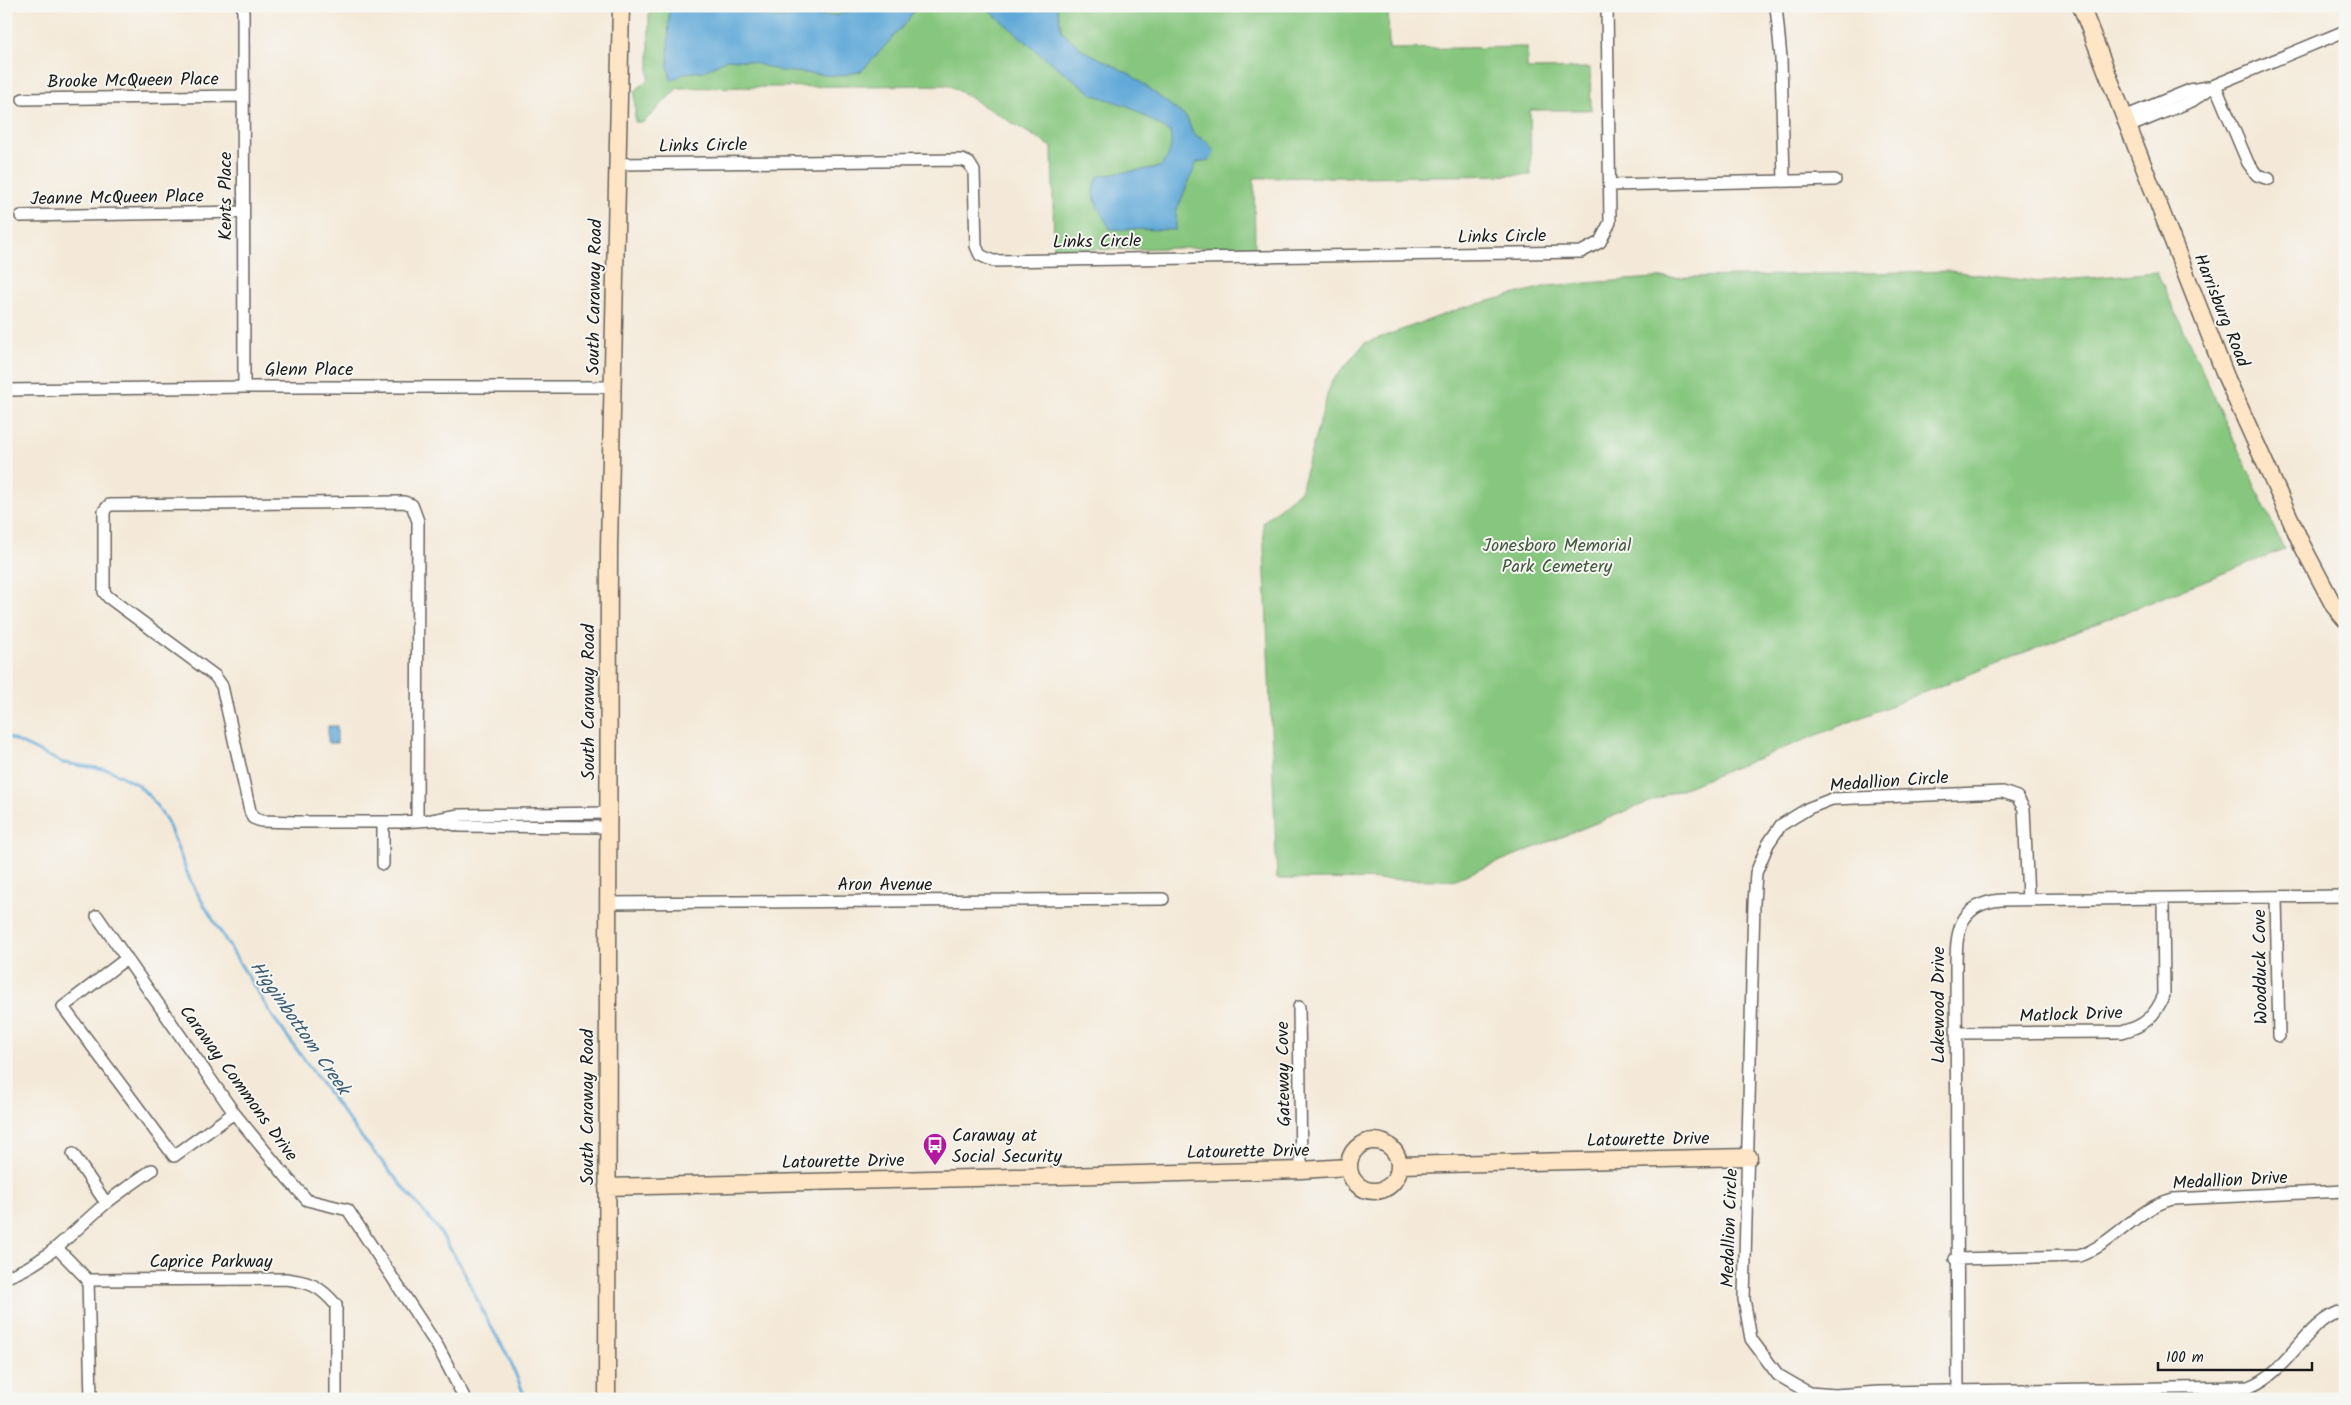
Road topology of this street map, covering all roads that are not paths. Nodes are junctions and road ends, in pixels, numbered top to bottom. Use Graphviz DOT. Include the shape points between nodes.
graph roads {
  1 [pos="243,6"];
  2 [pos="621,6"];
  3 [pos="1607,6"];
  4 [pos="1776,6"];
  5 [pos="2081,6"];
  6 [pos="2345,31"];
  7 [pos="2215,85"];
  8 [pos="243,96"];
  9 [pos="23,99"];
  10 [pos="2126,122"];
  11 [pos="618,164"];
  12 [pos="2268,179"];
  13 [pos="1835,180"];
  14 [pos="1784,181"];
  15 [pos="1609,185"];
  16 [pos="243,212"];
  17 [pos="21,216"];
  18 [pos="244,386"];
  19 [pos="612,387"];
  20 [pos="6,390"];
  21 [pos="2345,619"];
  22 [pos="608,820"];
  23 [pos="418,821"];
  24 [pos="383,822"];
  25 [pos="383,864"];
  26 [pos="2345,896"];
  27 [pos="2276,897"];
  28 [pos="2028,898"];
  29 [pos="1163,899"];
  30 [pos="2163,899"];
  31 [pos="608,903"];
  32 [pos="97,916"];
  33 [pos="126,958"];
  34 [pos="1299,1007"];
  35 [pos="1956,1034"];
  36 [pos="2279,1036"];
  37 [pos="234,1113"];
  38 [pos="72,1154"];
  39 [pos="1748,1157"];
  40 [pos="1399,1165"];
  41 [pos="1349,1167"];
  42 [pos="152,1170"];
  43 [pos="1301,1170"];
  44 [pos="607,1187"];
  45 [pos="2345,1191"];
  46 [pos="106,1204"];
  47 [pos="57,1248"];
  48 [pos="1955,1259"];
  49 [pos="6,1277"];
  50 [pos="88,1280"];
  51 [pos="2345,1310"];
  52 [pos="1958,1391"];
  53 [pos="91,1399"];
  54 [pos="336,1399"];
  55 [pos="465,1399"];
  56 [pos="607,1399"];
  1 -- 8 [label="street, Kents Place"];
  2 -- 11 [label="street, South Caraway Road"];
  3 -- 15 [label="street, Links Circle"];
  4 -- 14 [label="street" via="1781,58"];
  5 -- 10 [label="street, Harrisburg Road"];
  6 -- 7 [label="street"];
  7 -- 10 [label="street" via="2190,90"];
  7 -- 12 [label="street" via="2248,163 2257,175"];
  8 -- 9 [label="street, Brooke McQueen Place"];
  8 -- 16 [label="street, Kents Place"];
  10 -- 21 [label="street, Harrisburg Road" via="2226,377 2318,576"];
  11 -- 15 [label="street, Links Circle" via="962,160 969,163 974,171 976,246 980,255 993,261 1582,252 1600,242 1607,232 1610,222"];
  11 -- 19 [label="street, South Caraway Road"];
  13 -- 14 [label="street"];
  14 -- 15 [label="street"];
  16 -- 17 [label="street, Jeanne McQueen Place"];
  16 -- 18 [label="street, Kents Place"];
  18 -- 19 [label="street, Glenn Place"];
  18 -- 20 [label="street, Glenn Place"];
  19 -- 22 [label="street, South Caraway Road"];
  22 -- 23 [label="street" via="460,826 432,820"];
  22 -- 31 [label="street, South Caraway Road"];
  23 -- 24 [label="street"];
  23 -- 24 [label="street" via="418,520 412,505 404,502 109,505 104,512 104,592 215,676 222,686 253,818 261,821"];
  24 -- 25 [label="street"];
  26 -- 27 [label="street, Lakewood Drive"];
  27 -- 30 [label="street, Lakewood Drive"];
  27 -- 36 [label="street, Woodduck Cove"];
  28 -- 30 [label="street, Lakewood Drive"];
  28 -- 35 [label="street, Lakewood Drive" via="1982,904 1961,923 1956,937"];
  28 -- 39 [label="street, Medallion Circle" via="2024,808 2017,797 2003,792 1832,799 1781,824 1756,873"];
  29 -- 31 [label="street, Aron Avenue"];
  30 -- 35 [label="street, Matlock Drive" via="2164,995 2148,1021 2122,1032"];
  31 -- 44 [label="street, South Caraway Road"];
  32 -- 33 [label="street, Caraway Commons Drive"];
  33 -- 37 [label="street, Caraway Commons Drive"];
  33 -- 37 [label="street" via="63,1007 174,1156"];
  34 -- 43 [label="street, Gateway Cove"];
  35 -- 48 [label="street, Lakewood Drive"];
  37 -- 55 [label="street, Caraway Commons Drive" via="307,1200 348,1210 438,1348"];
  38 -- 46 [label="street"];
  39 -- 40 [label="street, Latourette Drive"];
  39 -- 52 [label="street, Medallion Circle" via="1744,1299 1751,1339 1778,1375 1808,1393"];
  40 -- 41 [label="street" via="1393,1182 1378,1190 1362,1188 1355,1182"];
  40 -- 41 [label="street" via="1393,1149 1370,1141 1355,1150"];
  41 -- 43 [label="street, Latourette Drive"];
  42 -- 46 [label="street"];
  43 -- 44 [label="street, Latourette Drive"];
  44 -- 56 [label="street, South Caraway Road"];
  45 -- 48 [label="street, Medallion Drive" via="2173,1199 2153,1206 2117,1235 2080,1256"];
  46 -- 47 [label="street"];
  47 -- 49 [label="street"];
  47 -- 50 [label="street"];
  48 -- 52 [label="street, Lakewood Drive"];
  50 -- 53 [label="street"];
  50 -- 54 [label="street, Caprice Parkway" via="286,1279 309,1282 326,1293 336,1305"];
  51 -- 52 [label="street, Medallion Circle" via="2322,1321 2265,1380 2249,1387"];
}
